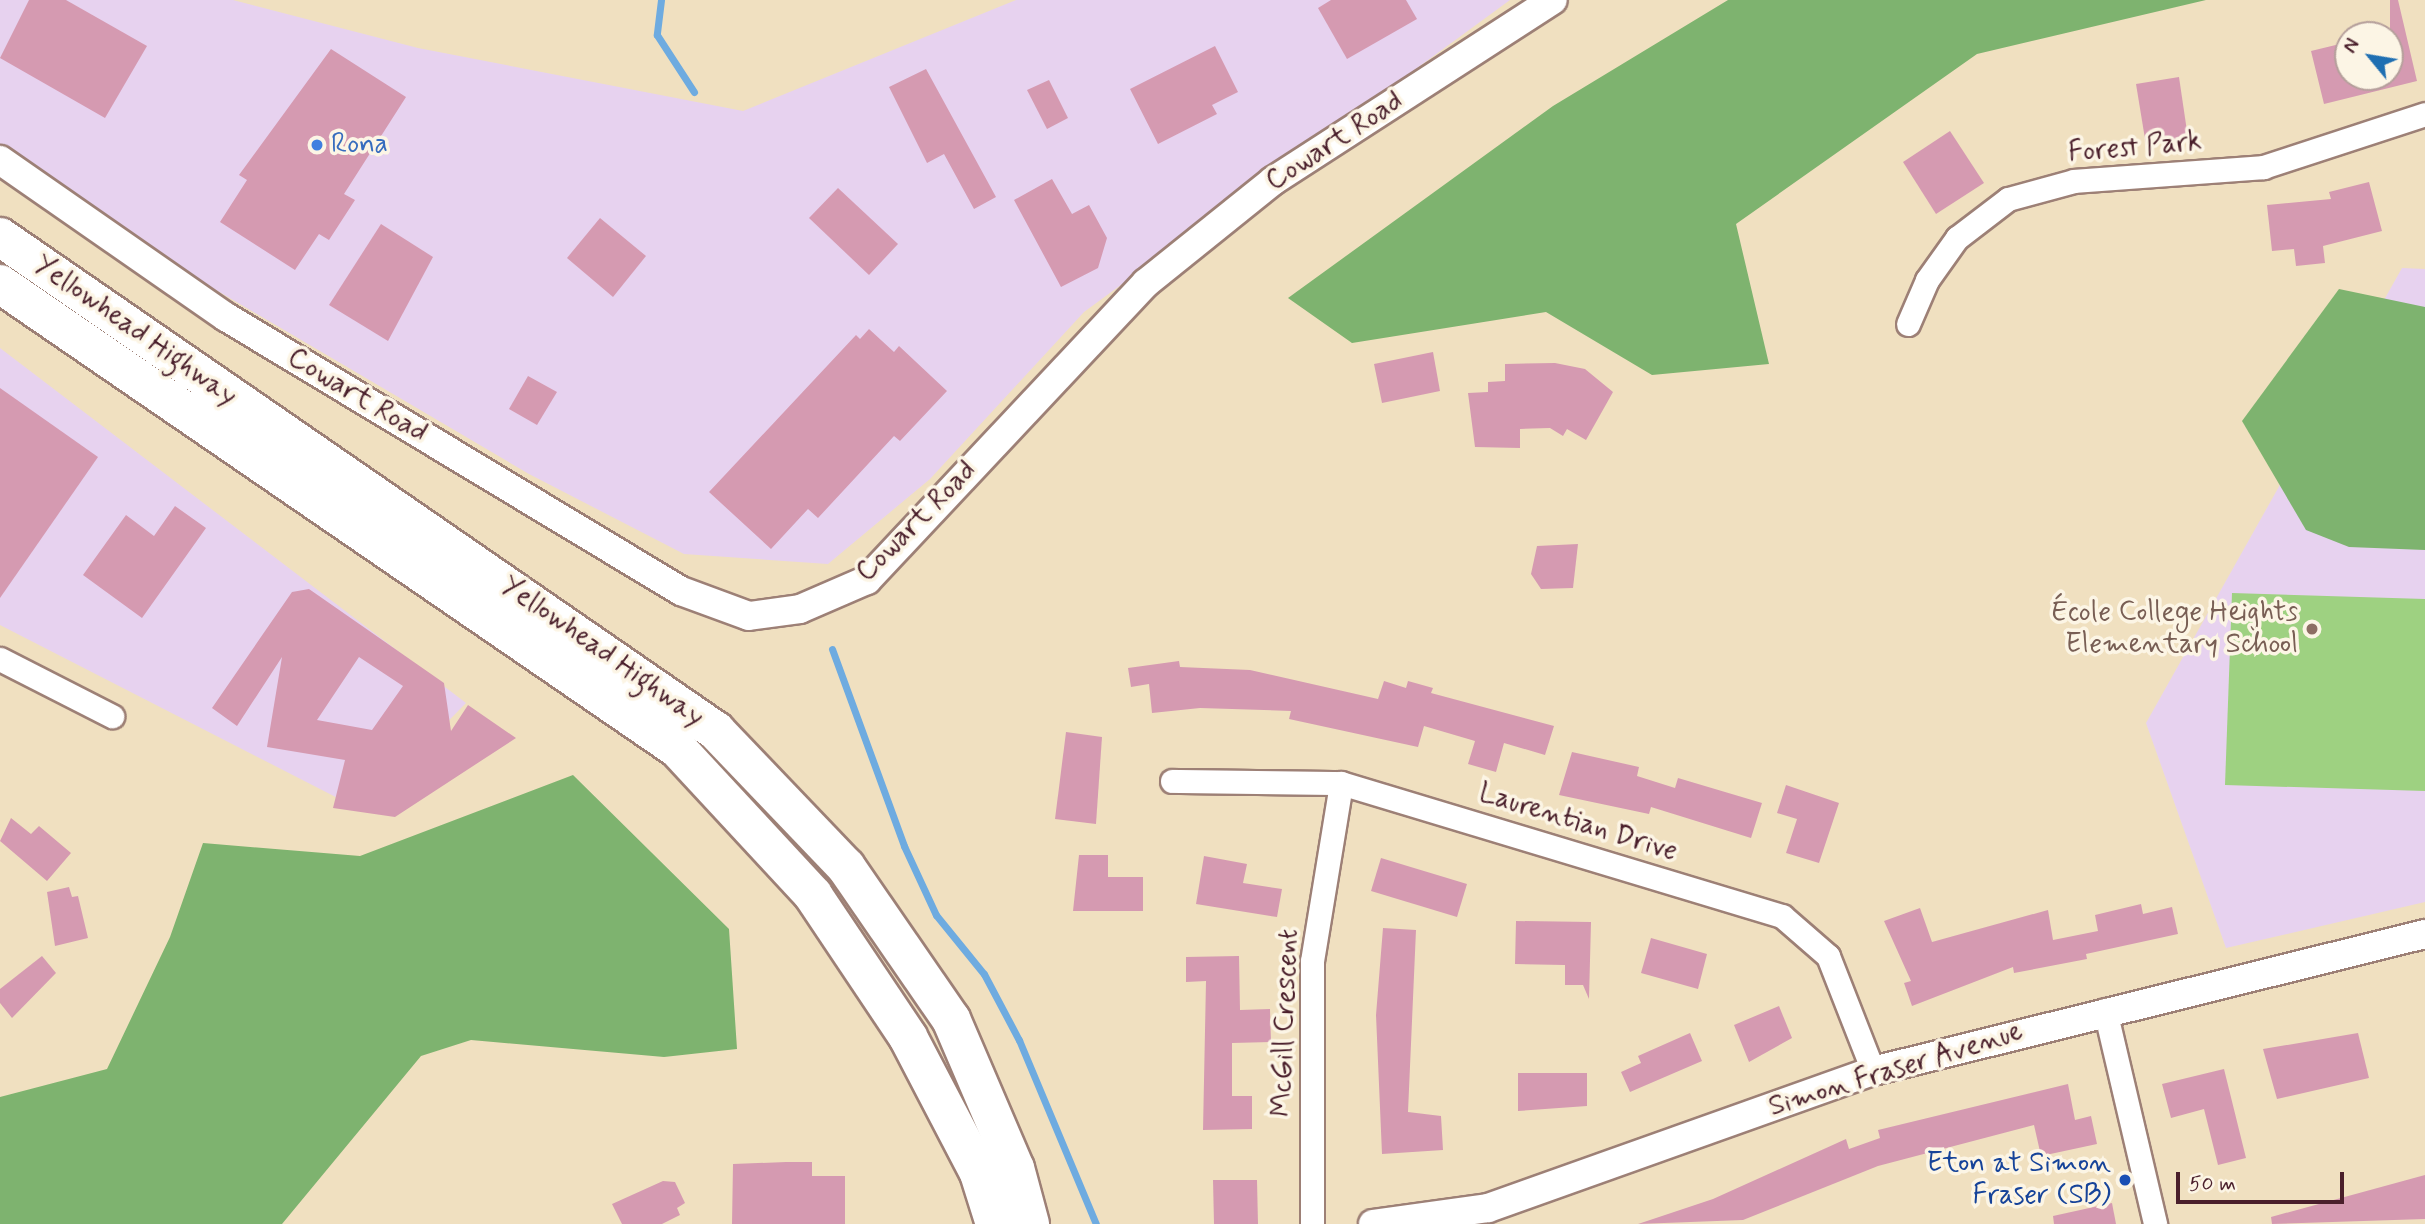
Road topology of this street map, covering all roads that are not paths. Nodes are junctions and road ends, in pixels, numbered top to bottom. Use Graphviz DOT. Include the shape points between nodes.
graph roads {
  1 [pos="1553,0"];
  2 [pos="2425,114"];
  3 [pos="0,160"];
  4 [pos="0,237"];
  5 [pos="0,284"];
  6 [pos="1908,324"];
  7 [pos="0,659"];
  8 [pos="112,716"];
  9 [pos="1172,781"];
  10 [pos="1341,783"];
  11 [pos="2425,934"];
  12 [pos="2105,1010"];
  13 [pos="1873,1071"];
  14 [pos="995,1224"];
  15 [pos="1030,1224"];
  16 [pos="1312,1224"];
  17 [pos="1373,1224"];
  18 [pos="2155,1224"];
  1 -- 3 [label="street, Cowart Road" via="1273,181 1146,283 867,580 800,610 749,616 681,591 226,317"];
  2 -- 6 [label="street, Forest Park" via="2263,167 2074,181 2008,199 1957,238 1927,280"];
  4 -- 15 [label="highway, Yellowhead Highway" via="716,731 846,867 951,1019 1015,1168"];
  5 -- 14 [label="highway, Yellowhead Highway" via="678,749 813,895 835,927 908,1037 979,1173"];
  7 -- 8 [label="street"];
  9 -- 10 [label="street, Laurentian Drive"];
  10 -- 13 [label="street, Laurentian Drive" via="1783,916 1828,956"];
  10 -- 16 [label="street, McGill Crescent" via="1312,961"];
  11 -- 12 [label="street, Simon Fraser Avenue"];
  12 -- 13 [label="street, Simon Fraser Avenue"];
  12 -- 18 [label="street"];
  13 -- 17 [label="street, Simon Fraser Avenue" via="1488,1208"];
}
